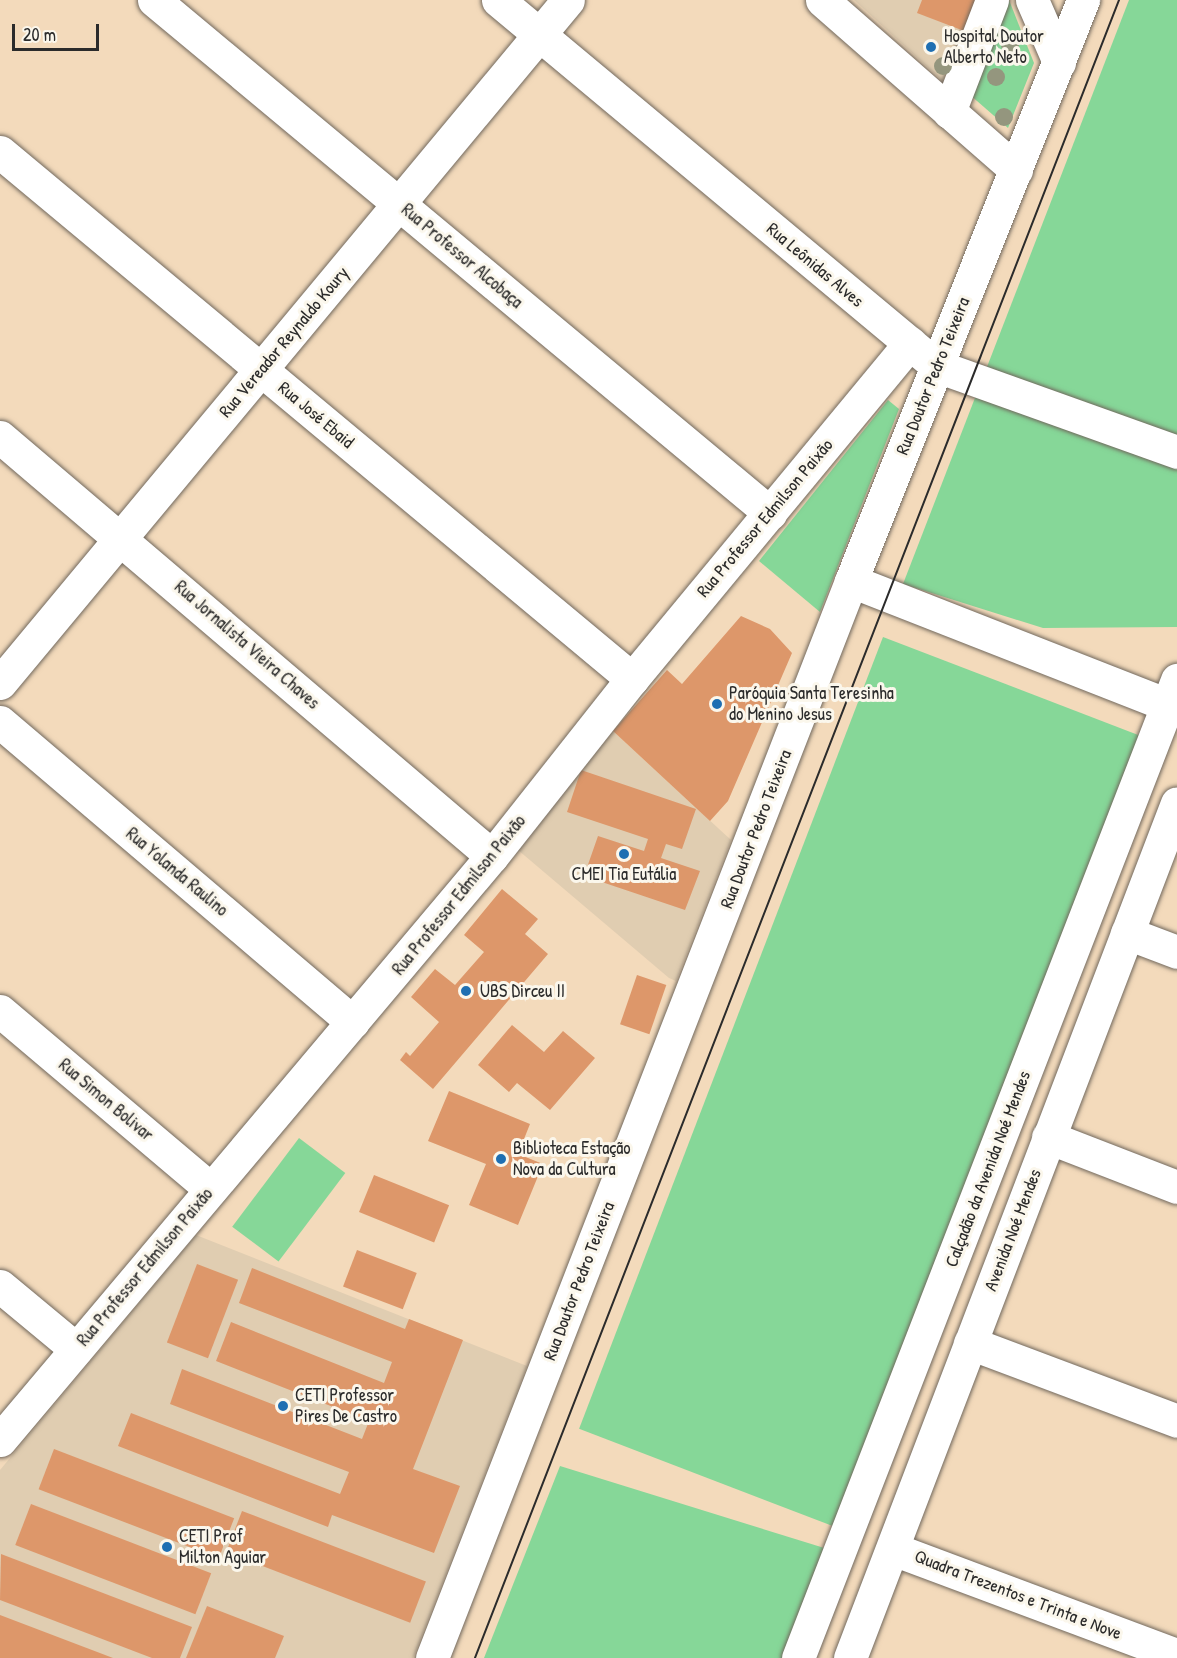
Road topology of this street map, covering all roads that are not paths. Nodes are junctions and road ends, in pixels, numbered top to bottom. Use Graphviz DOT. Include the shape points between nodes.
graph roads {
  1 [pos="154,0"];
  2 [pos="498,0"];
  3 [pos="568,0"];
  4 [pos="822,0"];
  5 [pos="992,0"];
  6 [pos="1032,0"];
  7 [pos="1083,0"];
  8 [pos="539,35"];
  9 [pos="1059,62"];
  10 [pos="949,112"];
  11 [pos="0,152"];
  12 [pos="1016,170"];
  13 [pos="399,204"];
  14 [pos="909,344"];
  15 [pos="937,366"];
  16 [pos="261,370"];
  17 [pos="0,436"];
  18 [pos="1177,452"];
  19 [pos="770,513"];
  20 [pos="121,537"];
  21 [pos="851,581"];
  22 [pos="632,679"];
  23 [pos="0,683"];
  24 [pos="1174,698"];
  25 [pos="0,722"];
  26 [pos="1177,804"];
  27 [pos="492,856"];
  28 [pos="1126,933"];
  29 [pos="1177,952"];
  30 [pos="0,1011"];
  31 [pos="353,1022"];
  32 [pos="1048,1137"];
  33 [pos="1177,1187"];
  34 [pos="211,1189"];
  35 [pos="0,1286"];
  36 [pos="970,1343"];
  37 [pos="76,1349"];
  38 [pos="1177,1421"];
  39 [pos="0,1440"];
  40 [pos="892,1549"];
  41 [pos="1177,1655"];
  42 [pos="432,1658"];
  43 [pos="798,1658"];
  44 [pos="850,1658"];
  1 -- 13 [label="street, Rua Professor Alcobaça"];
  2 -- 8 [label="street, Rua Leônidas Alves"];
  3 -- 8 [label="street, Rua Vereador Reynaldo Koury"];
  4 -- 10 [label="street"];
  5 -- 10 [label="street"];
  6 -- 9 [label="street"];
  7 -- 9 [label="street, Rua Doutor Pedro Teixeira"];
  8 -- 13 [label="street, Rua Vereador Reynaldo Koury"];
  8 -- 14 [label="street, Rua Leônidas Alves"];
  9 -- 12 [label="street, Rua Doutor Pedro Teixeira"];
  10 -- 12 [label="street"];
  11 -- 16 [label="street, Rua José Ebaid"];
  12 -- 15 [label="street, Rua Doutor Pedro Teixeira"];
  13 -- 16 [label="street, Rua Vereador Reynaldo Koury"];
  13 -- 19 [label="street, Rua Professor Alcobaça"];
  14 -- 15 [label="street, Rua Leônidas Alves"];
  14 -- 19 [label="street, Rua Professor Edmilson Paixão"];
  15 -- 18 [label="street, Rua Leônidas Alves"];
  15 -- 21 [label="street, Rua Doutor Pedro Teixeira"];
  16 -- 20 [label="street, Rua Vereador Reynaldo Koury"];
  16 -- 22 [label="street, Rua José Ebaid"];
  17 -- 20 [label="street, Rua Jornalista Vieira Chaves"];
  19 -- 22 [label="street, Rua Professor Edmilson Paixão"];
  20 -- 23 [label="street, Rua Vereador Reynaldo Koury"];
  20 -- 27 [label="street, Rua Jornalista Vieira Chaves"];
  21 -- 24 [label="street"];
  21 -- 42 [label="street, Rua Doutor Pedro Teixeira"];
  22 -- 27 [label="street, Rua Professor Edmilson Paixão"];
  24 -- 43 [label="street, Calçadão da Avenida Noé Mendes"];
  25 -- 31 [label="street, Rua Yolanda Raulino"];
  26 -- 28 [label="street, Avenida Noé Mendes"];
  27 -- 31 [label="street, Rua Professor Edmilson Paixão"];
  28 -- 29 [label="street"];
  28 -- 32 [label="street, Avenida Noé Mendes"];
  30 -- 34 [label="street, Rua Simon Bolivar"];
  31 -- 34 [label="street, Rua Professor Edmilson Paixão"];
  32 -- 33 [label="street"];
  32 -- 36 [label="street, Avenida Noé Mendes"];
  34 -- 37 [label="street, Rua Professor Edmilson Paixão"];
  35 -- 37 [label="street"];
  36 -- 38 [label="street"];
  36 -- 40 [label="street, Avenida Noé Mendes"];
  37 -- 39 [label="street, Rua Professor Edmilson Paixão"];
  40 -- 41 [label="street, Quadra Trezentos e Trinta e Nove"];
  40 -- 44 [label="street, Avenida Noé Mendes"];
}
